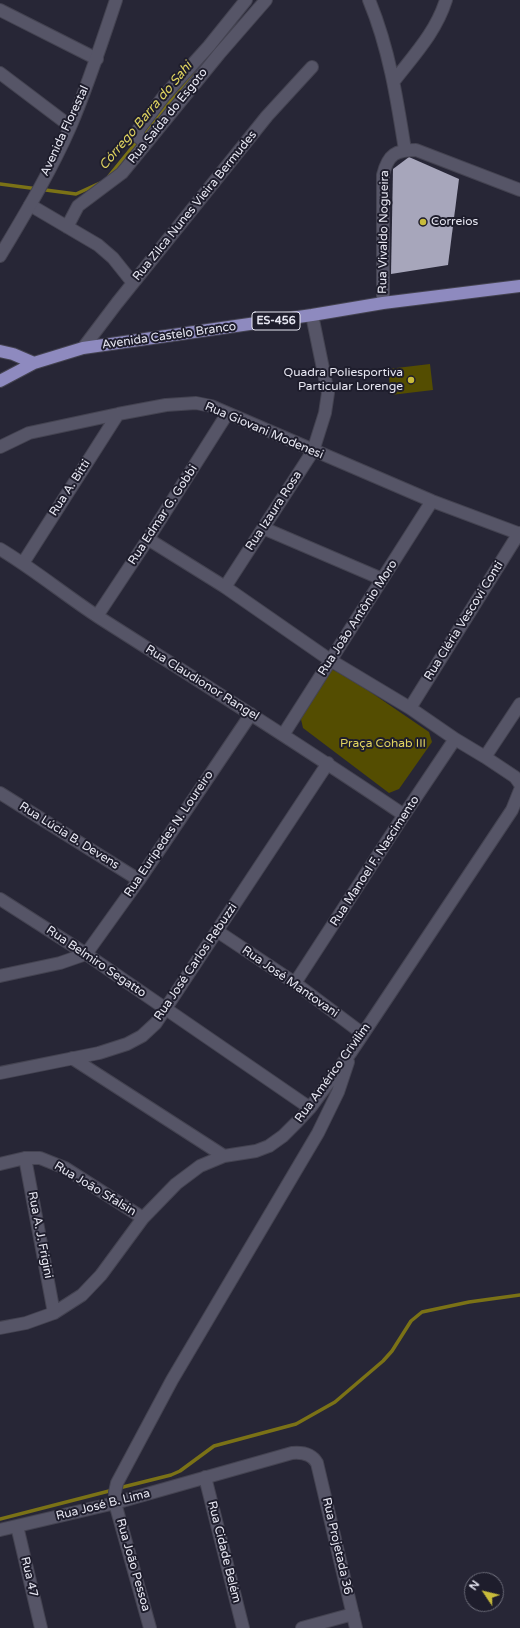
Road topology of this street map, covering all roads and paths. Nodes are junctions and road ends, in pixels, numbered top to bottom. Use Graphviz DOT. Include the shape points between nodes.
graph roads {
  1 [pos="116,0"];
  2 [pos="246,0"];
  3 [pos="266,0"];
  4 [pos="369,0"];
  5 [pos="446,0"];
  6 [pos="0,10"];
  7 [pos="97,59"];
  8 [pos="312,67"];
  9 [pos="0,73"];
  10 [pos="394,81"];
  11 [pos="70,126"];
  12 [pos="146,143"];
  13 [pos="405,150"];
  14 [pos="520,190"];
  15 [pos="30,205"];
  16 [pos="67,227"];
  17 [pos="0,256"];
  18 [pos="133,283"];
  19 [pos="520,286"];
  20 [pos="383,303"];
  21 [pos="312,315"];
  22 [pos="83,348"];
  23 [pos="0,351"];
  24 [pos="34,363"];
  25 [pos="0,381"];
  26 [pos="118,414"];
  27 [pos="227,414"];
  28 [pos="0,447"];
  29 [pos="312,451"];
  30 [pos="432,501"];
  31 [pos="263,528"];
  32 [pos="519,534"];
  33 [pos="148,540"];
  34 [pos="0,549"];
  35 [pos="23,563"];
  36 [pos="382,579"];
  37 [pos="225,587"];
  38 [pos="97,616"];
  39 [pos="330,660"];
  40 [pos="520,704"];
  41 [pos="410,708"];
  42 [pos="251,714"];
  43 [pos="283,734"];
  44 [pos="456,739"];
  45 [pos="485,757"];
  46 [pos="328,763"];
  47 [pos="517,780"];
  48 [pos="520,790"];
  49 [pos="0,792"];
  50 [pos="404,815"];
  51 [pos="139,880"];
  52 [pos="0,900"];
  53 [pos="217,931"];
  54 [pos="86,954"];
  55 [pos="0,976"];
  56 [pos="296,983"];
  57 [pos="166,1009"];
  58 [pos="363,1034"];
  59 [pos="351,1052"];
  60 [pos="72,1058"];
  61 [pos="0,1073"];
  62 [pos="310,1108"];
  63 [pos="224,1156"];
  64 [pos="25,1158"];
  65 [pos="0,1164"];
  66 [pos="143,1218"];
  67 [pos="54,1313"];
  68 [pos="0,1328"];
  69 [pos="317,1463"];
  70 [pos="205,1477"];
  71 [pos="115,1503"];
  72 [pos="17,1526"];
  73 [pos="0,1530"];
  74 [pos="353,1614"];
  75 [pos="41,1628"];
  76 [pos="150,1628"];
  77 [pos="243,1628"];
  78 [pos="302,1628"];
  79 [pos="356,1628"];
  1 -- 7 [label="street, Avenida Florestal"];
  2 -- 12 [label="street" via="138,130 138,137"];
  3 -- 12 [label="street, Rua Saída do Esgoto"];
  4 -- 10 [label="street"];
  5 -- 10 [label="street" via="429,36"];
  6 -- 7 [label="street"];
  7 -- 11 [label="street, Avenida Florestal"];
  8 -- 18 [label="street, Rua Zilca Nunes Vieira Bermudes" via="267,116"];
  9 -- 11 [label="street"];
  10 -- 13 [label="street"];
  11 -- 15 [label="street, Avenida Florestal"];
  12 -- 16 [label="street, Rua Saída do Esgoto" via="122,173 78,206"];
  13 -- 14 [label="street" via="416,150"];
  13 -- 20 [label="street, Rua Vivaldo Nogueira" via="393,154 386,162 383,175"];
  15 -- 16 [label="street"];
  15 -- 17 [label="street, Avenida Florestal"];
  16 -- 18 [label="street" via="106,252"];
  18 -- 22 [label="street, Rua Zilca Nunes Vieira Bermudes"];
  19 -- 20 [label="main road, Avenida Castelo Branco / ES-456"];
  20 -- 21 [label="main road, Avenida Castelo Branco / ES-456"];
  21 -- 22 [label="main road, Avenida Castelo Branco / ES-456"];
  21 -- 29 [label="street, Rua Izaura Rosa" via="328,393 325,412"];
  22 -- 24 [label="main road, Avenida Castelo Branco / ES-456"];
  23 -- 24 [label="main road"];
  24 -- 25 [label="main road, Avenida Castelo Branco"];
  26 -- 27 [label="street, Rua Giovani Modenesi" via="166,405 196,403 211,406"];
  26 -- 28 [label="street, Rua Giovani Modenesi" via="29,433"];
  26 -- 35 [label="street, Rua A. Bitti"];
  27 -- 29 [label="street, Rua Giovani Modenesi"];
  27 -- 33 [label="street, Rua Edmar G. Gobbi"];
  29 -- 30 [label="street, Rua Giovani Modenesi"];
  29 -- 31 [label="street, Rua Izaura Rosa"];
  30 -- 32 [label="street, Rua Giovani Modenesi"];
  30 -- 36 [label="street, Rua João Antônio Moro"];
  31 -- 36 [label="street"];
  31 -- 37 [label="street, Rua Izaura Rosa"];
  32 -- 41 [label="street, Rua Cléria Vescovi Conti"];
  33 -- 37 [label="street"];
  33 -- 38 [label="street, Rua Edmar G. Gobbi"];
  34 -- 35 [label="street, Rua Claudionor Rangel"];
  35 -- 38 [label="street, Rua Claudionor Rangel"];
  36 -- 39 [label="street, Rua João Antônio Moro"];
  37 -- 39 [label="street"];
  38 -- 42 [label="street, Rua Claudionor Rangel"];
  39 -- 41 [label="street"];
  39 -- 43 [label="street, Rua João Antônio Moro"];
  40 -- 45 [label="street"];
  41 -- 44 [label="street"];
  42 -- 43 [label="street, Rua Claudionor Rangel"];
  42 -- 51 [label="street, Rua Eurípedes N. Loureiro"];
  43 -- 46 [label="street, Rua Claudionor Rangel"];
  44 -- 45 [label="street"];
  44 -- 50 [label="street, Rua Manoel F. Nascimento"];
  45 -- 47 [label="street"];
  46 -- 50 [label="street, Rua Claudionor Rangel"];
  46 -- 53 [label="street, Rua José Carlos Rebuzzi"];
  48 -- 58 [label="street, Rua Américo Crivilim" via="512,810"];
  49 -- 51 [label="street, Rua Lúcia B. Devens"];
  50 -- 56 [label="street, Rua Manoel F. Nascimento"];
  51 -- 54 [label="street, Rua Eurípedes N. Loureiro"];
  52 -- 54 [label="street, Rua Belmiro Segatto"];
  53 -- 56 [label="street, Rua José Mantovani"];
  53 -- 57 [label="street, Rua José Carlos Rebuzzi"];
  54 -- 55 [label="street" via="60,963"];
  54 -- 57 [label="street, Rua Belmiro Segatto"];
  56 -- 58 [label="street, Rua José Mantovani"];
  57 -- 60 [label="street, Rua José Carlos Rebuzzi" via="142,1036 127,1044"];
  57 -- 62 [label="street, Rua Belmiro Segatto"];
  58 -- 59 [label="street, Rua Américo Crivilim"];
  59 -- 62 [label="street, Rua Américo Crivilim"];
  59 -- 71 [label="street" via="338,1092 318,1133 172,1380 117,1484"];
  60 -- 61 [label="street, Rua José Carlos Rebuzzi"];
  60 -- 63 [label="street"];
  62 -- 63 [label="street, Rua Américo Crivilim" via="283,1136 269,1146 256,1151"];
  63 -- 66 [label="street, Rua Américo Crivilim" via="200,1166 176,1184"];
  64 -- 65 [label="street, Rua João Sfalsin"];
  64 -- 66 [label="street, Rua João Sfalsin" via="40,1158 65,1168"];
  64 -- 67 [label="street, Rua A. J. Frigini"];
  66 -- 67 [label="street, Rua Américo Crivilim" via="101,1275 82,1295"];
  67 -- 68 [label="street, Rua Américo Crivilim" via="26,1323"];
  69 -- 70 [label="street, Rua José B. Lima" via="307,1454 292,1453"];
  69 -- 74 [label="street, Rua Projetada 36"];
  70 -- 71 [label="street, Rua José B. Lima"];
  70 -- 77 [label="street, Rua Cidade Belém"];
  71 -- 72 [label="street, Rua José B. Lima"];
  71 -- 76 [label="street, Rua João Pessoa"];
  72 -- 73 [label="street, Rua José B. Lima"];
  72 -- 75 [label="street, Rua 47"];
  74 -- 78 [label="street"];
  74 -- 79 [label="street, Rua Projetada 36"];
}
